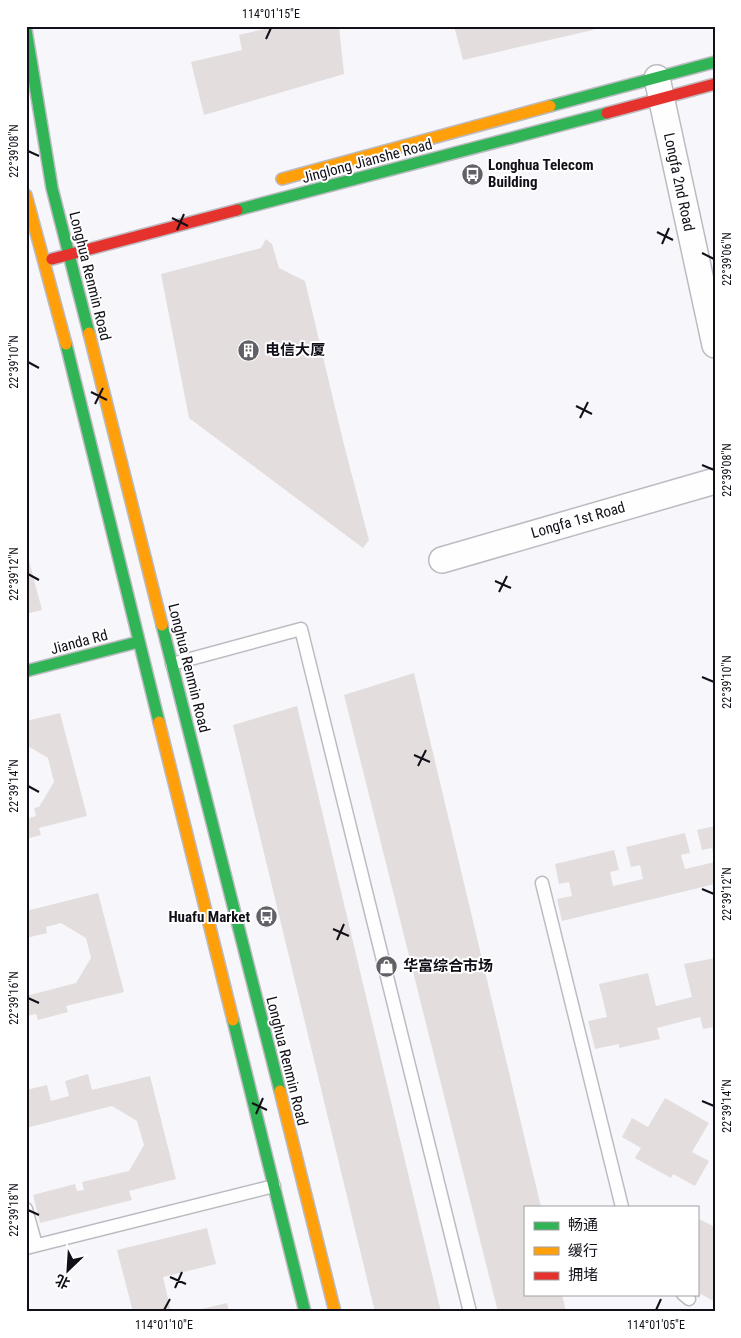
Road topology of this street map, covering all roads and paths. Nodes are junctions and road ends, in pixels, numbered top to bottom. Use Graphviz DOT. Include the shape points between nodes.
graph roads {
  1 [pos="26,30"];
  2 [pos="715,62"];
  3 [pos="715,84"];
  4 [pos="659,88"];
  5 [pos="267,183"];
  6 [pos="26,195"];
  7 [pos="77,232"];
  8 [pos="51,238"];
  9 [pos="26,243"];
  10 [pos="69,255"];
  11 [pos="40,262"];
  12 [pos="715,345"];
  13 [pos="715,481"];
  14 [pos="442,560"];
  15 [pos="138,642"];
  16 [pos="172,664"];
  17 [pos="26,671"];
  18 [pos="542,884"];
  19 [pos="274,1186"];
  20 [pos="622,1206"];
  21 [pos="26,1209"];
  22 [pos="31,1247"];
  23 [pos="305,1312"];
  24 [pos="335,1312"];
  25 [pos="470,1312"];
  1 -- 8 [label="main road, Longhua Renmin Road" via="52,188"];
  2 -- 4 [label="main road, Jinglong Jianshe Road"];
  3 -- 4 [label="main road, Jinglong Jianshe Road"];
  4 -- 5 [label="main road, Jinglong Jianshe Road"];
  4 -- 10 [label="main road, Jinglong Jianshe Road"];
  4 -- 12 [label="street, Longfa 2nd Road"];
  6 -- 8 [label="main road, Longhua Renmin Road"];
  7 -- 8 [label="main road"];
  8 -- 9 [label="main road"];
  8 -- 10 [label="main road, Longhua Renmin Road"];
  8 -- 11 [label="main road, Longhua Renmin Road"];
  10 -- 11 [label="main road, Jinglong Jianshe Road"];
  10 -- 16 [label="main road, Longhua Renmin Road"];
  11 -- 15 [label="main road, Longhua Renmin Road" via="62,328"];
  13 -- 14 [label="street, Longfa 1st Road"];
  15 -- 17 [label="main road, Jianda Rd"];
  15 -- 19 [label="main road, Longhua Renmin Road"];
  16 -- 24 [label="main road, Longhua Renmin Road"];
  16 -- 25 [label="lane" via="301,629"];
  18 -- 20 [label="lane"];
  19 -- 22 [label="lane"];
  19 -- 23 [label="main road, Longhua Renmin Road"];
  21 -- 22 [label="lane"];
}
